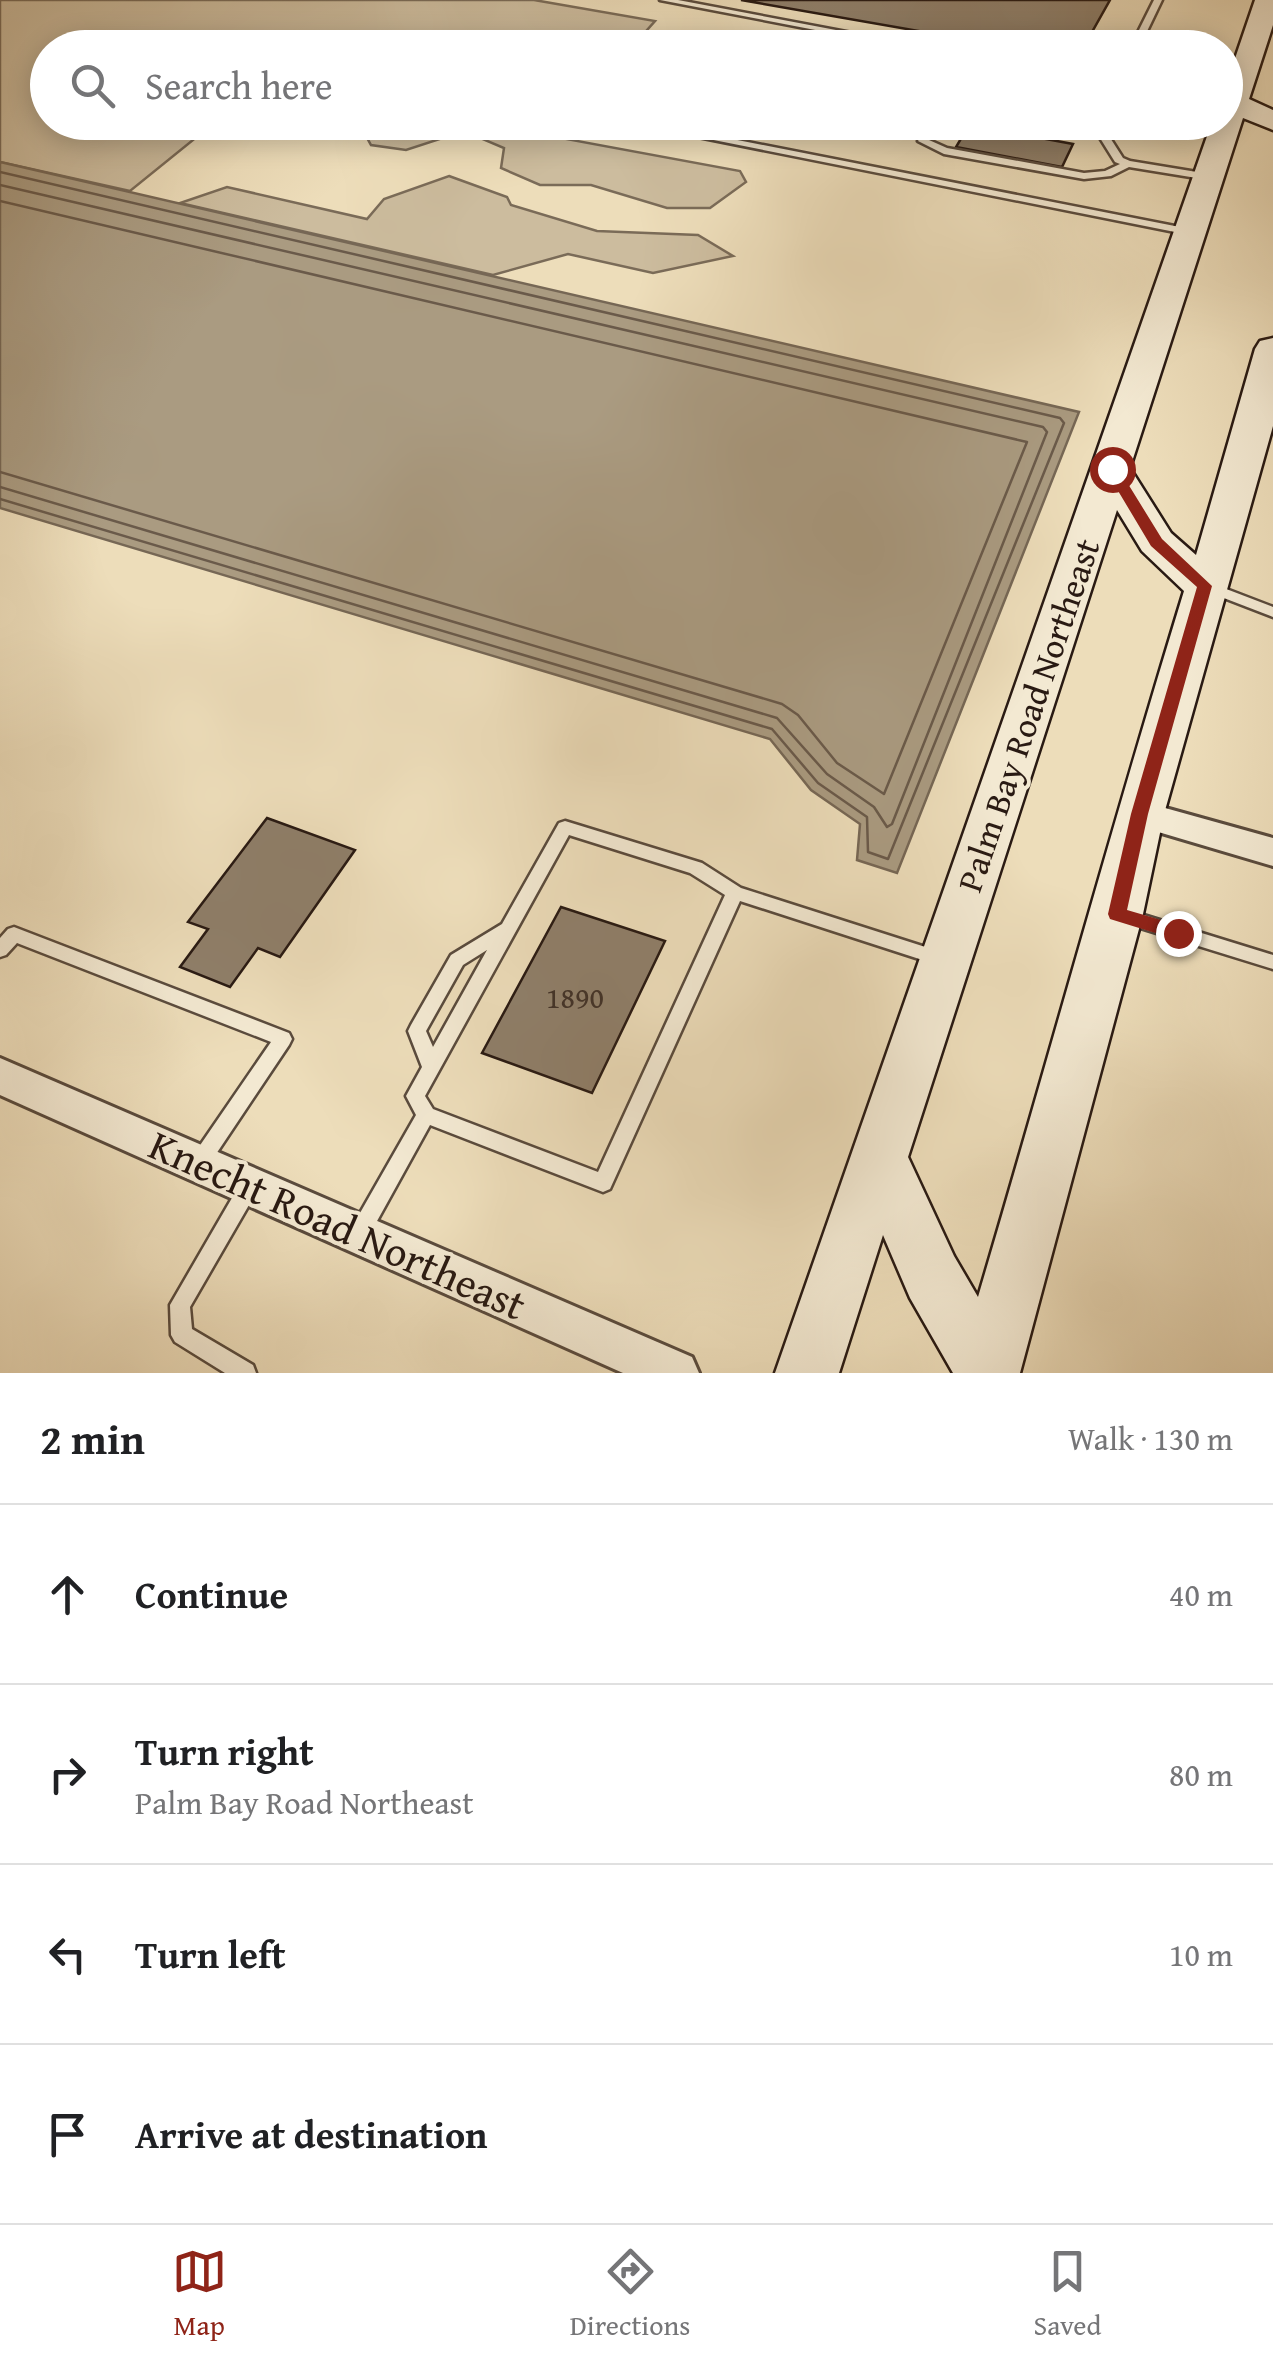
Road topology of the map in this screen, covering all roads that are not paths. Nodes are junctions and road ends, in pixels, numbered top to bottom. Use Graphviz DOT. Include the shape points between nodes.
graph roads {
  1 [pos="664,0"];
  2 [pos="1158,0"];
  3 [pos="1268,0"];
  4 [pos="828,30"];
  5 [pos="1143,30"];
  6 [pos="1243,67"];
  7 [pos="1243,108"];
  8 [pos="1273,121"];
  9 [pos="720,140"];
  10 [pos="924,140"];
  11 [pos="1106,140"];
  12 [pos="1219,140"];
  13 [pos="1128,164"];
  14 [pos="1209,177"];
  15 [pos="1190,232"];
  16 [pos="1273,349"];
  17 [pos="1267,401"];
  18 [pos="1112,469"];
  19 [pos="1205,586"];
  20 [pos="1273,612"];
  21 [pos="1140,814"];
  22 [pos="1273,852"];
  23 [pos="735,893"];
  24 [pos="1117,914"];
  25 [pos="509,928"];
  26 [pos="0,950"];
  27 [pos="945,960"];
  28 [pos="1273,962"];
  29 [pos="431,1068"];
  30 [pos="0,1076"];
  31 [pos="426,1115"];
  32 [pos="880,1158"];
  33 [pos="199,1163"];
  34 [pos="250,1186"];
  35 [pos="359,1234"];
  36 [pos="245,1373"];
  37 [pos="676,1373"];
  38 [pos="807,1373"];
  39 [pos="988,1373"];
  1 -- 4 [label="lane"];
  2 -- 5 [label="lane"];
  3 -- 6 [label="main road, Palm Bay Road Northeast"];
  7 -- 8 [label="main road"];
  9 -- 15 [label="lane"];
  10 -- 13 [label="lane" via="944,151 1084,176"];
  11 -- 13 [label="lane"];
  12 -- 14 [label="main road, Palm Bay Road Northeast"];
  13 -- 14 [label="lane"];
  14 -- 15 [label="main road, Palm Bay Road Northeast"];
  15 -- 18 [label="main road, Palm Bay Road Northeast"];
  16 -- 17 [label="main road"];
  17 -- 19 [label="main road"];
  18 -- 19 [label="main road" via="1156,542"];
  18 -- 27 [label="main road, Palm Bay Road Northeast"];
  19 -- 20 [label="lane"];
  19 -- 21 [label="main road"];
  21 -- 22 [label="street"];
  21 -- 24 [label="main road"];
  23 -- 25 [label="lane" via="696,868 565,827"];
  23 -- 27 [label="lane"];
  23 -- 31 [label="lane" via="603,1183"];
  24 -- 28 [label="lane"];
  24 -- 39 [label="main road"];
  25 -- 29 [label="lane"];
  25 -- 29 [label="lane" via="456,960 416,1031"];
  26 -- 33 [label="lane" via="14,934 283,1038"];
  27 -- 32 [label="main road, Palm Bay Road Northeast"];
  29 -- 31 [label="lane" via="415,1096"];
  30 -- 33 [label="street, Knecht Road Northeast"];
  31 -- 35 [label="lane"];
  32 -- 38 [label="main road, Palm Bay Road Northeast"];
  32 -- 39 [label="main road" via="932,1277"];
  33 -- 34 [label="street, Knecht Road Northeast"];
  34 -- 35 [label="street, Knecht Road Northeast"];
  34 -- 36 [label="lane" via="180,1305 182,1336"];
  35 -- 37 [label="street, Knecht Road Northeast"];
}
